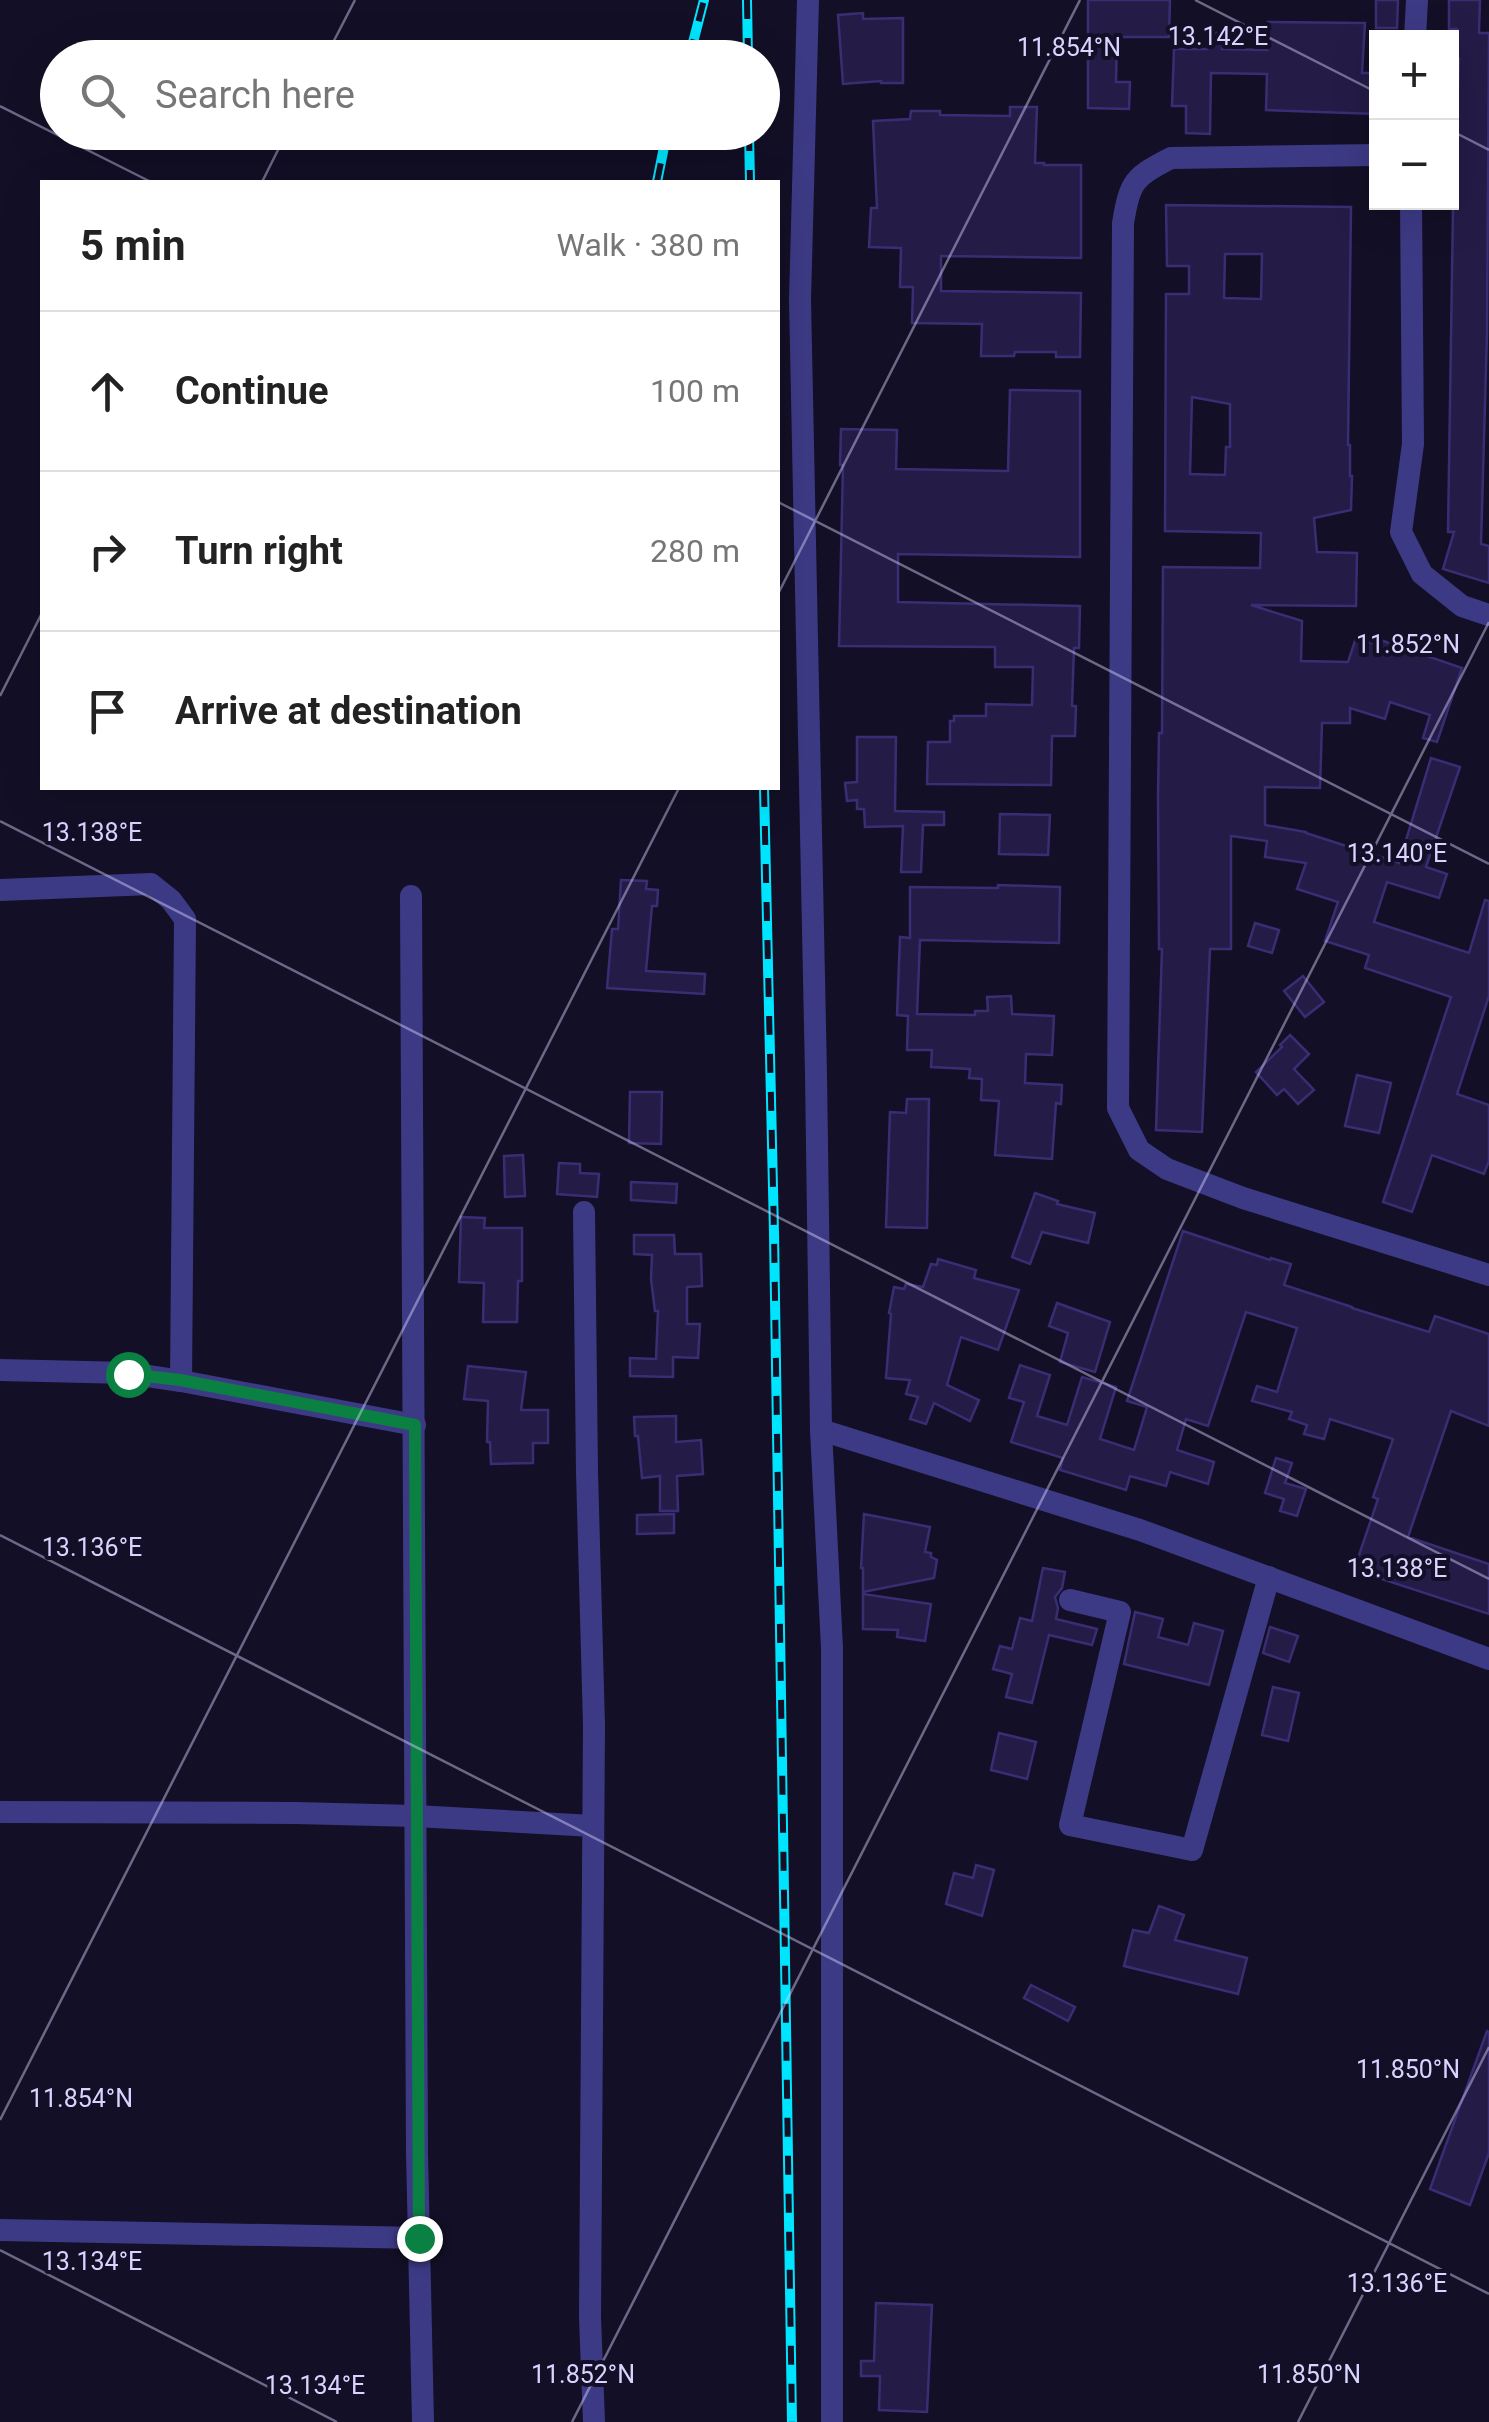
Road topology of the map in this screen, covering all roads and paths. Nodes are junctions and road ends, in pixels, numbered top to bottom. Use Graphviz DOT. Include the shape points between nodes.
graph roads {
  1 [pos="808,0"];
  2 [pos="1417,0"];
  3 [pos="1415,30"];
  4 [pos="1369,155"];
  5 [pos="1411,210"];
  6 [pos="1489,615"];
  7 [pos="0,890"];
  8 [pos="411,896"];
  9 [pos="584,1212"];
  10 [pos="1489,1275"];
  11 [pos="0,1370"];
  12 [pos="180,1380"];
  13 [pos="415,1425"];
  14 [pos="820,1430"];
  15 [pos="1269,1577"];
  16 [pos="1070,1600"];
  17 [pos="1489,1659"];
  18 [pos="0,1812"];
  19 [pos="416,1816"];
  20 [pos="593,1826"];
  21 [pos="0,2230"];
  22 [pos="419,2238"];
  23 [pos="423,2422"];
  24 [pos="594,2422"];
  25 [pos="832,2422"];
  1 -- 14 [label="street" via="800,300"];
  2 -- 3 [label="street"];
  4 -- 10 [label="street" via="1171,158 1142,173 1128,193 1118,1108 1140,1150 1167,1168"];
  5 -- 6 [label="street" via="1413,444 1400,532 1422,574 1462,606"];
  7 -- 12 [label="street" via="151,884 185,919"];
  8 -- 13 [label="street"];
  9 -- 20 [label="street"];
  11 -- 12 [label="street"];
  12 -- 13 [label="street"];
  13 -- 19 [label="street"];
  14 -- 15 [label="street"];
  14 -- 25 [label="street" via="832,1648"];
  15 -- 16 [label="street" via="1192,1850 1070,1825 1120,1612"];
  15 -- 17 [label="street"];
  18 -- 19 [label="street"];
  19 -- 20 [label="street"];
  19 -- 22 [label="street"];
  20 -- 24 [label="street"];
  21 -- 22 [label="street"];
  22 -- 23 [label="street"];
}
